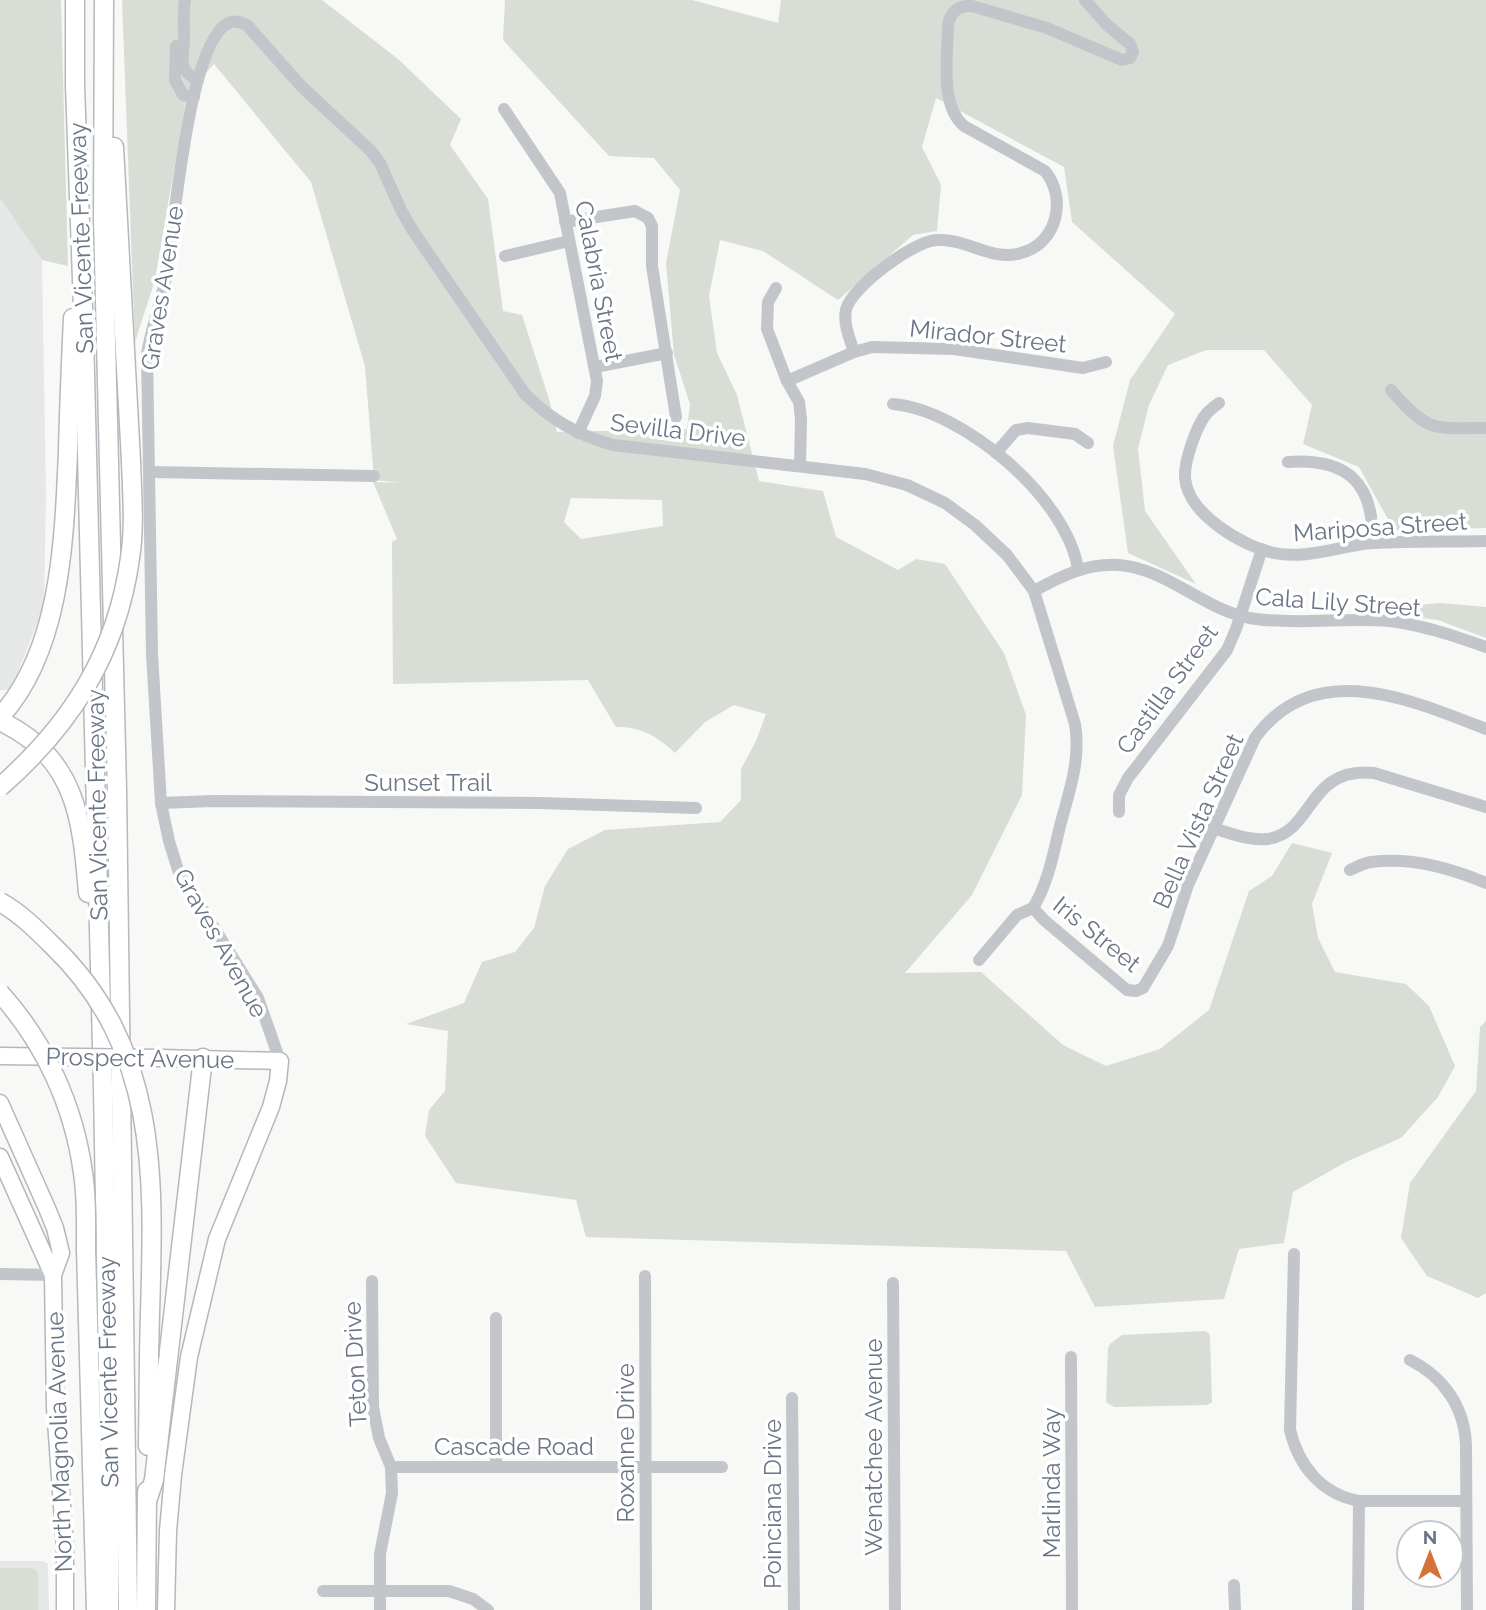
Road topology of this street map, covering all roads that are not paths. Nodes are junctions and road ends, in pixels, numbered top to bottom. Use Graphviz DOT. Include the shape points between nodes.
graph roads {
  1 [pos="75,0"];
  2 [pos="105,0"];
  3 [pos="184,0"];
  4 [pos="1085,0"];
  5 [pos="182,27"];
  6 [pos="198,80"];
  7 [pos="194,97"];
  8 [pos="504,109"];
  9 [pos="565,222"];
  10 [pos="569,241"];
  11 [pos="82,256"];
  12 [pos="505,256"];
  13 [pos="776,288"];
  14 [pos="854,352"];
  15 [pos="667,353"];
  16 [pos="1106,362"];
  17 [pos="596,367"];
  18 [pos="788,381"];
  19 [pos="1391,390"];
  20 [pos="1219,403"];
  21 [pos="893,404"];
  22 [pos="676,417"];
  23 [pos="1486,428"];
  24 [pos="578,433"];
  25 [pos="1088,443"];
  26 [pos="996,453"];
  27 [pos="1289,463"];
  28 [pos="800,466"];
  29 [pos="150,472"];
  30 [pos="374,476"];
  31 [pos="1486,541"];
  32 [pos="1372,544"];
  33 [pos="1262,549"];
  34 [pos="1078,569"];
  35 [pos="1034,591"];
  36 [pos="1240,616"];
  37 [pos="1486,647"];
  38 [pos="0,719"];
  39 [pos="1486,729"];
  40 [pos="0,787"];
  41 [pos="161,803"];
  42 [pos="1486,807"];
  43 [pos="696,808"];
  44 [pos="1119,812"];
  45 [pos="1213,828"];
  46 [pos="1350,870"];
  47 [pos="1486,883"];
  48 [pos="0,902"];
  49 [pos="1033,908"];
  50 [pos="979,960"];
  51 [pos="1136,991"];
  52 [pos="0,993"];
  53 [pos="0,1056"];
  54 [pos="203,1058"];
  55 [pos="280,1061"];
  56 [pos="103,1087"];
  57 [pos="0,1103"];
  58 [pos="0,1157"];
  59 [pos="1294,1254"];
  60 [pos="0,1274"];
  61 [pos="53,1275"];
  62 [pos="645,1276"];
  63 [pos="372,1281"];
  64 [pos="893,1283"];
  65 [pos="496,1318"];
  66 [pos="1071,1357"];
  67 [pos="1410,1360"];
  68 [pos="792,1398"];
  69 [pos="496,1466"];
  70 [pos="391,1467"];
  71 [pos="646,1467"];
  72 [pos="722,1467"];
  73 [pos="1359,1501"];
  74 [pos="1466,1501"];
  75 [pos="146,1502"];
  76 [pos="1234,1585"];
  77 [pos="323,1591"];
  78 [pos="380,1591"];
  79 [pos="483,1607"];
  80 [pos="65,1610"];
  81 [pos="96,1610"];
  82 [pos="109,1610"];
  83 [pos="128,1610"];
  84 [pos="146,1610"];
  85 [pos="166,1610"];
  86 [pos="380,1610"];
  87 [pos="646,1610"];
  88 [pos="794,1610"];
  89 [pos="895,1610"];
  90 [pos="1072,1610"];
  91 [pos="1235,1610"];
  92 [pos="1358,1610"];
  93 [pos="1466,1610"];
  1 -- 11 [label="highway, San Vicente Freeway"];
  2 -- 40 [label="highway, bridge" via="131,461 130,558 115,623 86,688 62,723"];
  2 -- 83 [label="highway, San Vicente Freeway" via="103,219"];
  3 -- 5 [label="street"];
  4 -- 14 [label="street" via="1130,44 1130,58 1122,60 1047,29 972,6 957,9 951,16 948,97 952,111 964,126 1045,171 1057,192 1054,224 1047,236 1021,253 988,253 935,239 906,252 850,300 845,318"];
  5 -- 6 [label="street" via="184,69"];
  5 -- 7 [label="street" via="177,34 175,80 183,95"];
  6 -- 7 [label="street, Sevilla Drive"];
  6 -- 24 [label="street, Sevilla Drive" via="205,57 223,28 231,22 247,25 302,87 370,150 413,231 525,394"];
  7 -- 29 [label="street, Graves Avenue" via="165,281 147,354"];
  8 -- 9 [label="street, Calabria Street" via="560,193"];
  9 -- 10 [label="street, Calabria Street"];
  9 -- 15 [label="street" via="635,211 648,218"];
  10 -- 12 [label="street"];
  10 -- 17 [label="street, Calabria Street"];
  11 -- 38 [label="highway" via="74,292 61,565 29,674"];
  11 -- 56 [label="highway, San Vicente Freeway"];
  13 -- 18 [label="street" via="768,302 767,329"];
  14 -- 16 [label="street, Mirador Street" via="872,347 954,349 1083,368"];
  14 -- 18 [label="street, Mirador Street"];
  15 -- 17 [label="street"];
  15 -- 22 [label="street"];
  17 -- 24 [label="street, Calabria Street" via="595,396"];
  18 -- 28 [label="street" via="799,402"];
  19 -- 23 [label="street" via="1411,413 1435,428"];
  20 -- 33 [label="street, Mariposa Street" via="1205,414 1189,450 1185,466 1188,491 1207,518"];
  21 -- 26 [label="street" via="913,405 943,418"];
  24 -- 28 [label="street, Sevilla Drive" via="613,445"];
  25 -- 26 [label="street" via="1075,434 1028,428 1016,430"];
  26 -- 34 [label="street" via="1054,512"];
  27 -- 32 [label="street" via="1314,461 1350,475 1369,507"];
  28 -- 35 [label="street, Sevilla Drive" via="865,474 907,485 945,503 1007,555"];
  29 -- 30 [label="street"];
  29 -- 41 [label="street, Graves Avenue" via="152,654"];
  31 -- 32 [label="street, Mariposa Street"];
  32 -- 33 [label="street, Mariposa Street" via="1301,555"];
  33 -- 36 [label="street, Castilla Street"];
  34 -- 35 [label="street, Cala Lily Street"];
  34 -- 36 [label="street, Cala Lily Street" via="1110,565 1142,569"];
  35 -- 49 [label="street, Sevilla Drive" via="1075,724 1077,747 1044,888"];
  36 -- 37 [label="street, Cala Lily Street" via="1387,621 1422,626"];
  36 -- 44 [label="street, Castilla Street" via="1227,650 1128,778 1119,795"];
  38 -- 56 [label="highway" via="51,758 79,812"];
  39 -- 45 [label="street, Bella Vista Street" via="1396,696 1340,690 1311,695 1284,709 1261,729"];
  41 -- 43 [label="street, Sunset Trail" via="540,803"];
  41 -- 55 [label="street, Graves Avenue" via="178,870 258,998"];
  42 -- 45 [label="street" via="1359,773 1330,783 1296,824 1269,839"];
  45 -- 51 [label="street, Bella Vista Street" via="1168,946 1143,988"];
  46 -- 47 [label="street" via="1369,862 1420,864"];
  48 -- 75 [label="highway, bridge" via="70,962 95,995 119,1037 143,1106 153,1209"];
  49 -- 50 [label="street" via="1017,915"];
  49 -- 51 [label="street, Iris Street" via="1127,990"];
  52 -- 81 [label="highway, bridge" via="39,1044 60,1084 83,1174"];
  53 -- 54 [label="main road, Prospect Avenue, bridge"];
  54 -- 55 [label="main road, Prospect Avenue"];
  54 -- 75 [label="highway" via="154,1480"];
  55 -- 85 [label="main road, Graves Avenue" via="271,1107 217,1239 188,1357 168,1531"];
  56 -- 82 [label="highway, San Vicente Freeway"];
  57 -- 61 [label="main road, North Magnolia Avenue" via="55,1228 61,1253"];
  58 -- 61 [label="main road, North Magnolia Avenue"];
  59 -- 73 [label="street" via="1292,1440 1318,1481 1342,1498"];
  60 -- 61 [label="street"];
  61 -- 80 [label="main road, North Magnolia Avenue"];
  62 -- 71 [label="street, Roxanne Drive"];
  63 -- 70 [label="street, Teton Drive" via="373,1407"];
  64 -- 89 [label="street, Wenatchee Avenue"];
  65 -- 69 [label="street"];
  66 -- 90 [label="street, Marlinda Way"];
  67 -- 74 [label="street" via="1443,1385 1460,1410 1466,1439"];
  68 -- 88 [label="street, Poinciana Drive"];
  69 -- 70 [label="street, Cascade Road"];
  69 -- 71 [label="street, Cascade Road"];
  70 -- 78 [label="street, Teton Drive"];
  71 -- 72 [label="street, Cascade Road"];
  71 -- 87 [label="street, Roxanne Drive"];
  73 -- 74 [label="street"];
  73 -- 92 [label="street"];
  74 -- 93 [label="street"];
  75 -- 84 [label="highway"];
  76 -- 91 [label="street"];
  77 -- 78 [label="street"];
  78 -- 79 [label="street" via="449,1591"];
  78 -- 86 [label="street, Teton Drive"];
}
